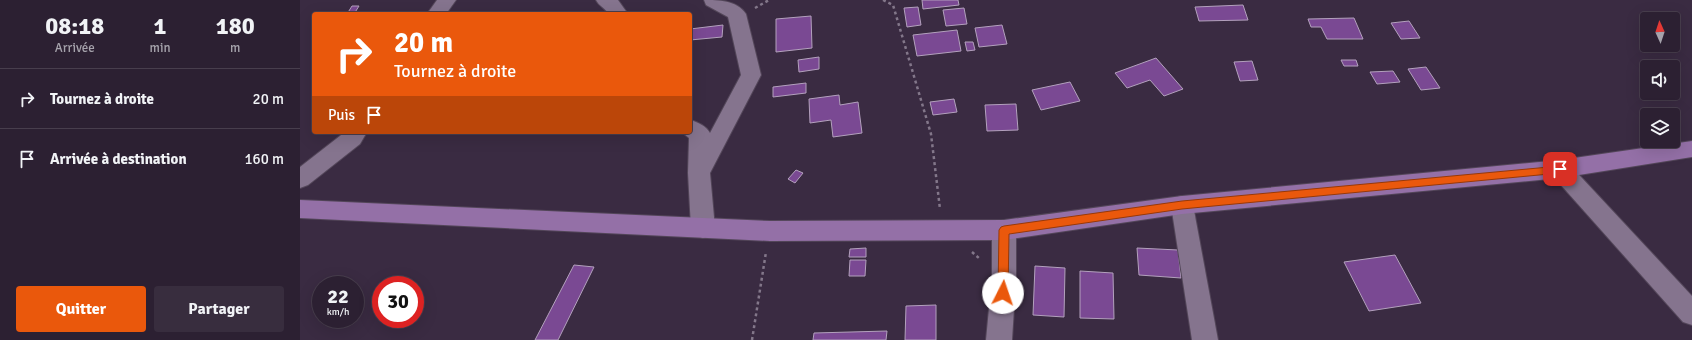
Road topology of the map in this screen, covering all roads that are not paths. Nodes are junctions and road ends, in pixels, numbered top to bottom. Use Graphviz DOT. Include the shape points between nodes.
graph roads {
  1 [pos="447,0"];
  2 [pos="604,0"];
  3 [pos="712,1"];
  4 [pos="438,12"];
  5 [pos="618,12"];
  6 [pos="692,129"];
  7 [pos="355,134"];
  8 [pos="1692,149"];
  9 [pos="1560,169"];
  10 [pos="699,173"];
  11 [pos="300,179"];
  12 [pos="1182,205"];
  13 [pos="300,209"];
  14 [pos="703,228"];
  15 [pos="1004,230"];
  16 [pos="1692,314"];
  17 [pos="999,340"];
  18 [pos="1205,340"];
  1 -- 4 [label="street"];
  2 -- 5 [label="street" via="612,2"];
  3 -- 10 [label="street" via="737,14 751,75"];
  6 -- 10 [label="street" via="700,135"];
  7 -- 11 [label="street"];
  8 -- 9 [label="main road"];
  9 -- 12 [label="main road"];
  9 -- 16 [label="street"];
  10 -- 14 [label="street"];
  12 -- 15 [label="main road"];
  12 -- 18 [label="street"];
  13 -- 14 [label="main road"];
  14 -- 15 [label="main road" via="770,231"];
  15 -- 17 [label="street" via="1004,277"];
}
